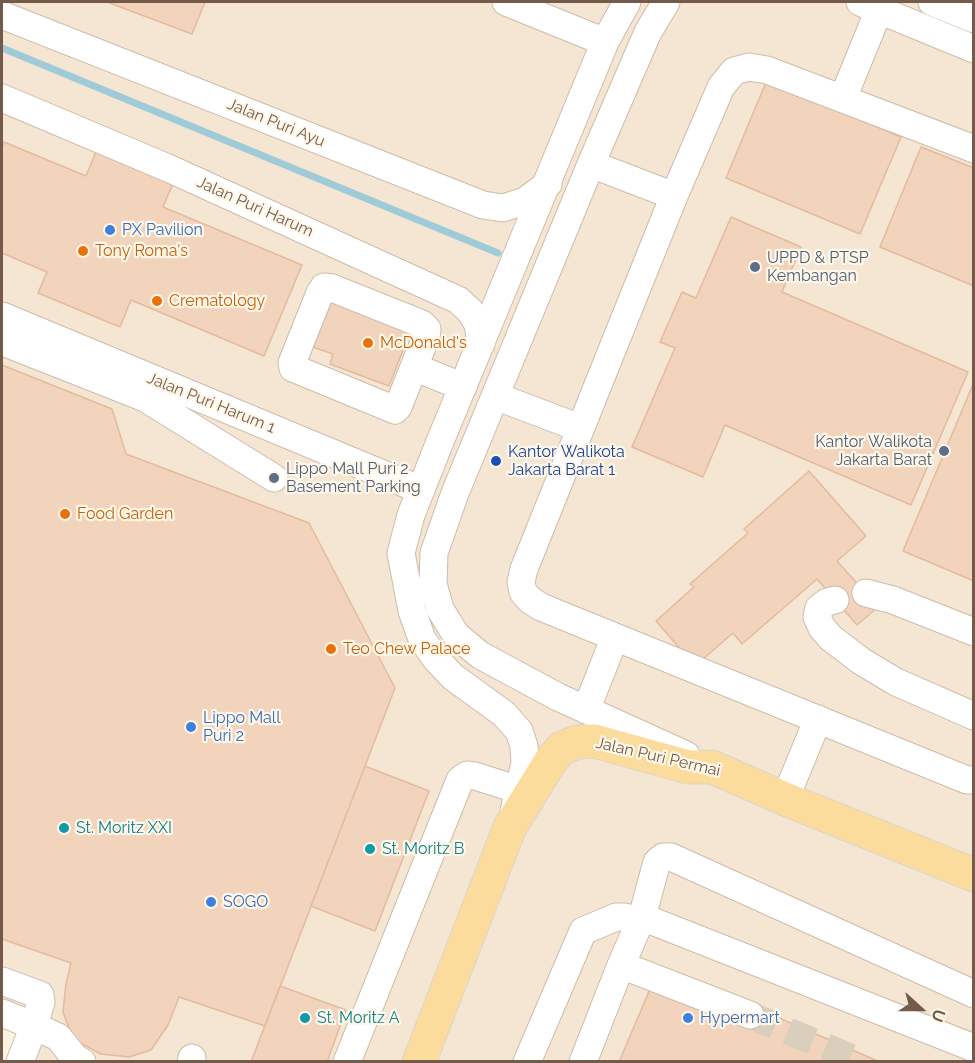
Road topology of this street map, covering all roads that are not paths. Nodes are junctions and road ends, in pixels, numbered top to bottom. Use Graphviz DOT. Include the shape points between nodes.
graph roads {
  1 [pos="506,2"];
  2 [pos="627,2"];
  3 [pos="666,2"];
  4 [pos="932,2"];
  5 [pos="871,12"];
  6 [pos="2,15"];
  7 [pos="974,19"];
  8 [pos="605,42"];
  9 [pos="974,49"];
  10 [pos="2,98"];
  11 [pos="843,98"];
  12 [pos="974,149"];
  13 [pos="599,167"];
  14 [pos="548,184"];
  15 [pos="674,196"];
  16 [pos="2,316"];
  17 [pos="2,338"];
  18 [pos="481,344"];
  19 [pos="411,375"];
  20 [pos="149,389"];
  21 [pos="460,394"];
  22 [pos="500,397"];
  23 [pos="580,428"];
  24 [pos="274,478"];
  25 [pos="421,489"];
  26 [pos="866,593"];
  27 [pos="835,600"];
  28 [pos="974,632"];
  29 [pos="611,648"];
  30 [pos="591,700"];
  31 [pos="974,716"];
  32 [pos="813,731"];
  33 [pos="712,767"];
  34 [pos="974,780"];
  35 [pos="790,786"];
  36 [pos="519,790"];
  37 [pos="510,827"];
  38 [pos="969,876"];
  39 [pos="634,917"];
  40 [pos="621,965"];
  41 [pos="2,981"];
  42 [pos="974,994"];
  43 [pos="2,1013"];
  44 [pos="750,1015"];
  45 [pos="34,1026"];
  46 [pos="974,1048"];
  47 [pos="20,1062"];
  48 [pos="82,1062"];
  49 [pos="347,1062"];
  50 [pos="419,1062"];
  51 [pos="527,1062"];
  52 [pos="583,1062"];
  1 -- 8 [label="street"];
  2 -- 8 [label="street"];
  3 -- 13 [label="street" via="648,32"];
  4 -- 7 [label="street"];
  5 -- 9 [label="street"];
  5 -- 11 [label="street"];
  6 -- 14 [label="street, Jalan Puri Ayu" via="483,205 503,208 525,201"];
  8 -- 14 [label="street"];
  10 -- 18 [label="street, Jalan Puri Harum" via="168,168 458,300 478,324"];
  11 -- 12 [label="street"];
  11 -- 15 [label="street" via="767,70 749,67 734,71 721,87"];
  13 -- 15 [label="street"];
  13 -- 22 [label="street"];
  14 -- 18 [label="street"];
  15 -- 23 [label="street"];
  16 -- 20 [label="street, Jalan Puri Harum 1"];
  17 -- 20 [label="street" via="8,344"];
  18 -- 21 [label="street"];
  19 -- 19 [label="street" via="395,410 292,368 324,287 427,329"];
  19 -- 21 [label="street"];
  20 -- 24 [label="street"];
  20 -- 25 [label="street, Jalan Puri Harum 1"];
  21 -- 25 [label="street"];
  22 -- 23 [label="street"];
  22 -- 30 [label="street" via="455,493 434,553 433,584 440,609 456,635 480,655"];
  23 -- 29 [label="street" via="521,582 530,600"];
  25 -- 36 [label="street" via="401,553 412,610 422,639 436,659 453,677 504,714 519,731 525,763"];
  26 -- 28 [label="street"];
  27 -- 31 [label="street" via="819,608 817,617 831,638 896,682"];
  29 -- 30 [label="street"];
  29 -- 32 [label="street"];
  30 -- 33 [label="street"];
  32 -- 34 [label="street"];
  32 -- 35 [label="street"];
  33 -- 35 [label="main road, Jalan Puri Permai"];
  33 -- 37 [label="main road, Jalan Puri Permai" via="688,767 594,741 577,741 562,748 552,759"];
  35 -- 38 [label="main road, Jalan Puri Permai"];
  36 -- 37 [label="street"];
  36 -- 49 [label="street" via="475,776 467,775 460,780"];
  37 -- 50 [label="main road, Jalan Puri Permai"];
  39 -- 40 [label="street"];
  39 -- 42 [label="street" via="657,862 671,857"];
  39 -- 46 [label="street"];
  39 -- 51 [label="street" via="616,917 583,931"];
  40 -- 44 [label="street"];
  40 -- 52 [label="street"];
  41 -- 45 [label="street" via="40,995"];
  43 -- 45 [label="street"];
  45 -- 47 [label="street"];
  45 -- 48 [label="street" via="58,1037"];
}
